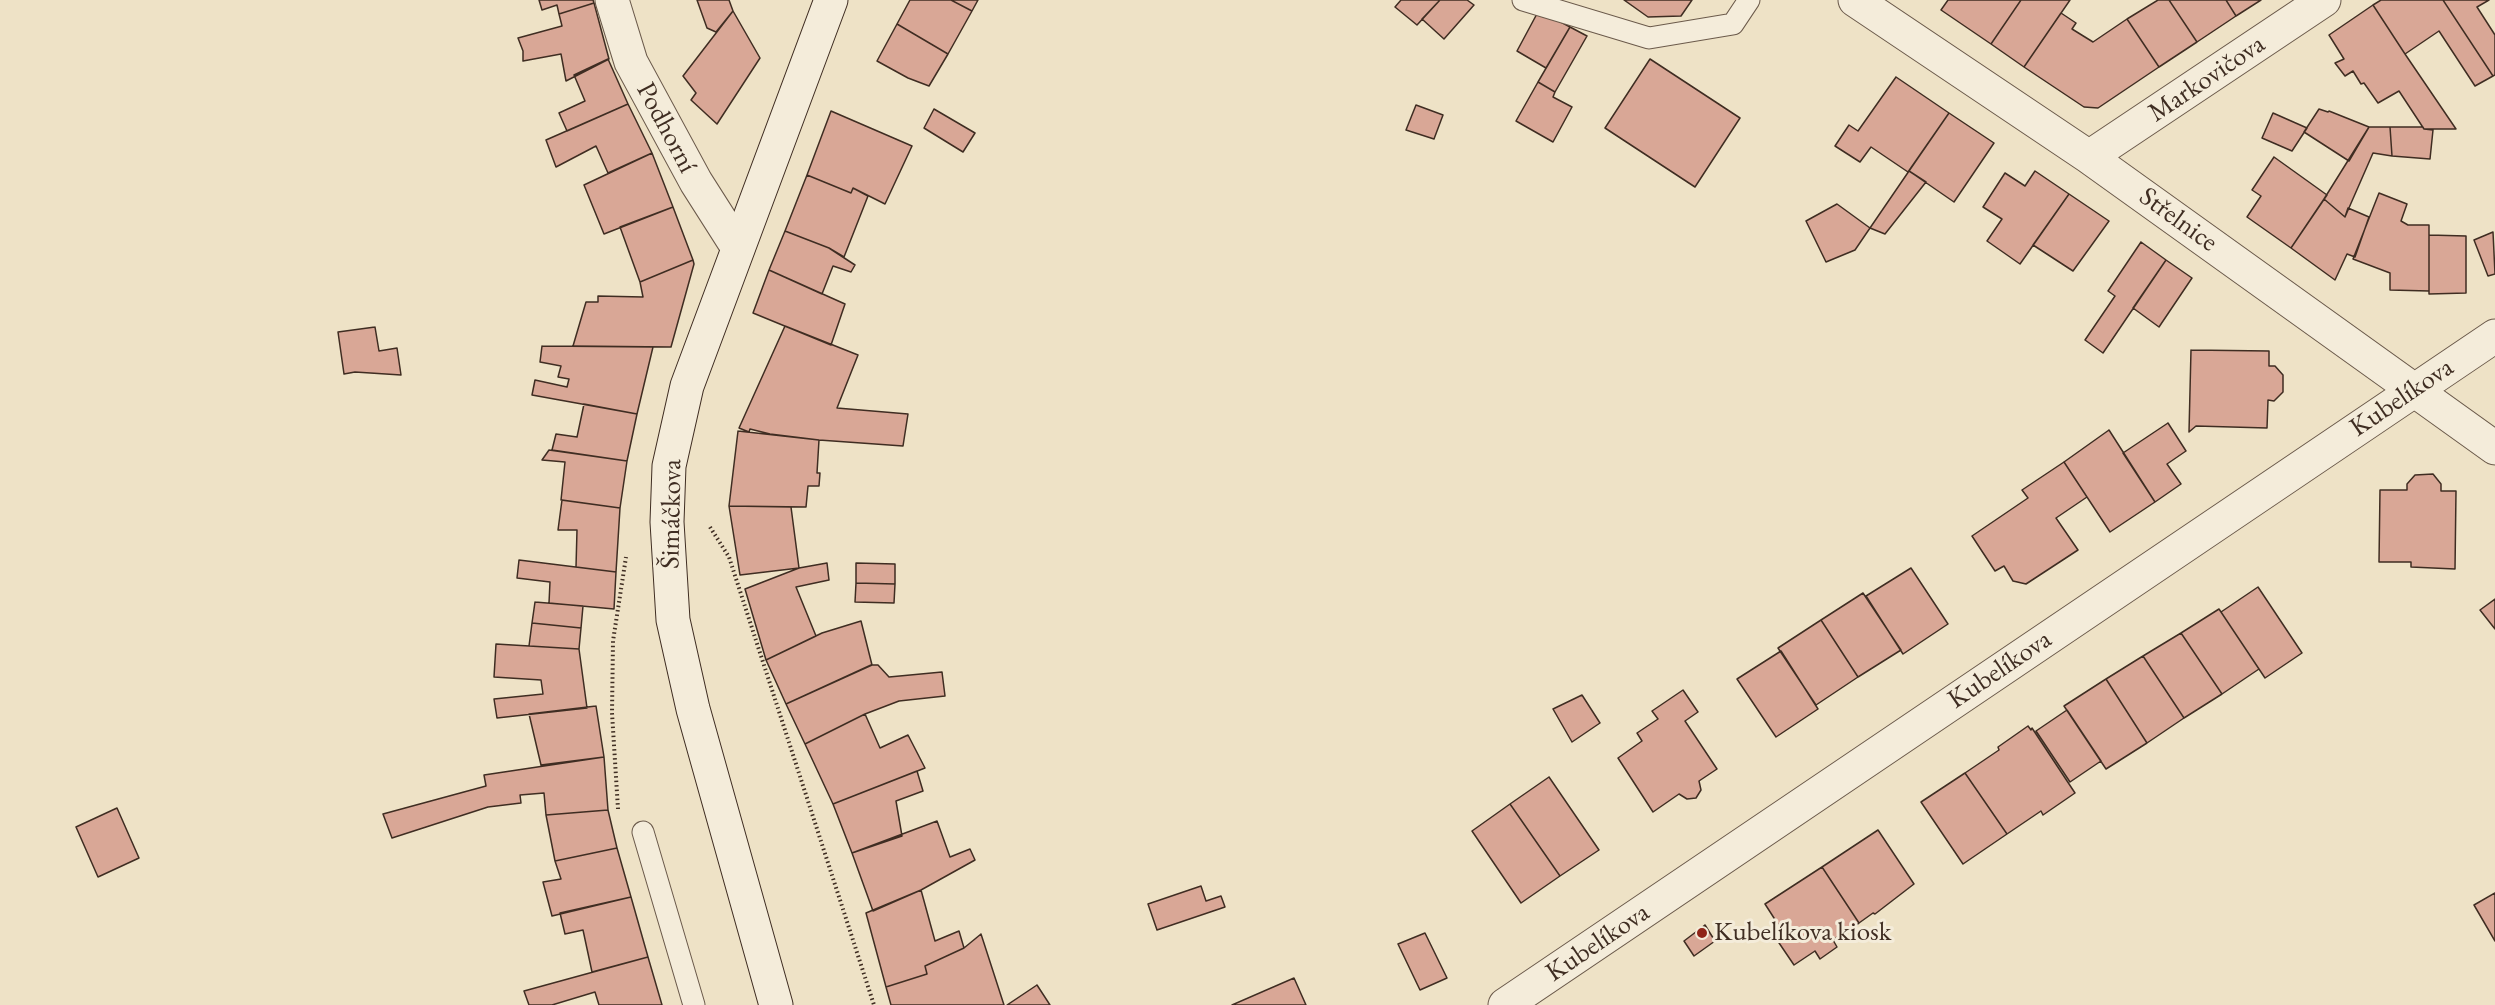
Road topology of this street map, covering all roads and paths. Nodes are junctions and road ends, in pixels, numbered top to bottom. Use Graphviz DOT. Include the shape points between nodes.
graph roads {
  1 [pos="612,0"];
  2 [pos="831,0"];
  3 [pos="1523,0"];
  4 [pos="1749,0"];
  5 [pos="1855,0"];
  6 [pos="2324,0"];
  7 [pos="2089,157"];
  8 [pos="738,248"];
  9 [pos="2495,336"];
  10 [pos="2414,389"];
  11 [pos="2495,448"];
  12 [pos="710,527"];
  13 [pos="627,553"];
  14 [pos="619,813"];
  15 [pos="643,832"];
  16 [pos="694,1005"];
  17 [pos="776,1005"];
  18 [pos="874,1005"];
  19 [pos="1505,1005"];
  1 -- 8 [label="street, Podhorní" via="631,62 696,182"];
  2 -- 8 [label="street, Šimáčkova"];
  3 -- 4 [label="lane" via="1649,38 1733,24"];
  5 -- 7 [label="street, Střelnice"];
  6 -- 7 [label="street, Markovičova"];
  7 -- 10 [label="street, Střelnice"];
  8 -- 17 [label="street, Šimáčkova" via="687,386 669,466 667,522 673,620 693,709"];
  9 -- 10 [label="street, Kubelíkova"];
  10 -- 11 [label="street, Střelnice"];
  10 -- 19 [label="street, Kubelíkova"];
  12 -- 18 [label="path" via="729,557"];
  13 -- 14 [label="path" via="613,641 612,713"];
  15 -- 16 [label="lane"];
}
